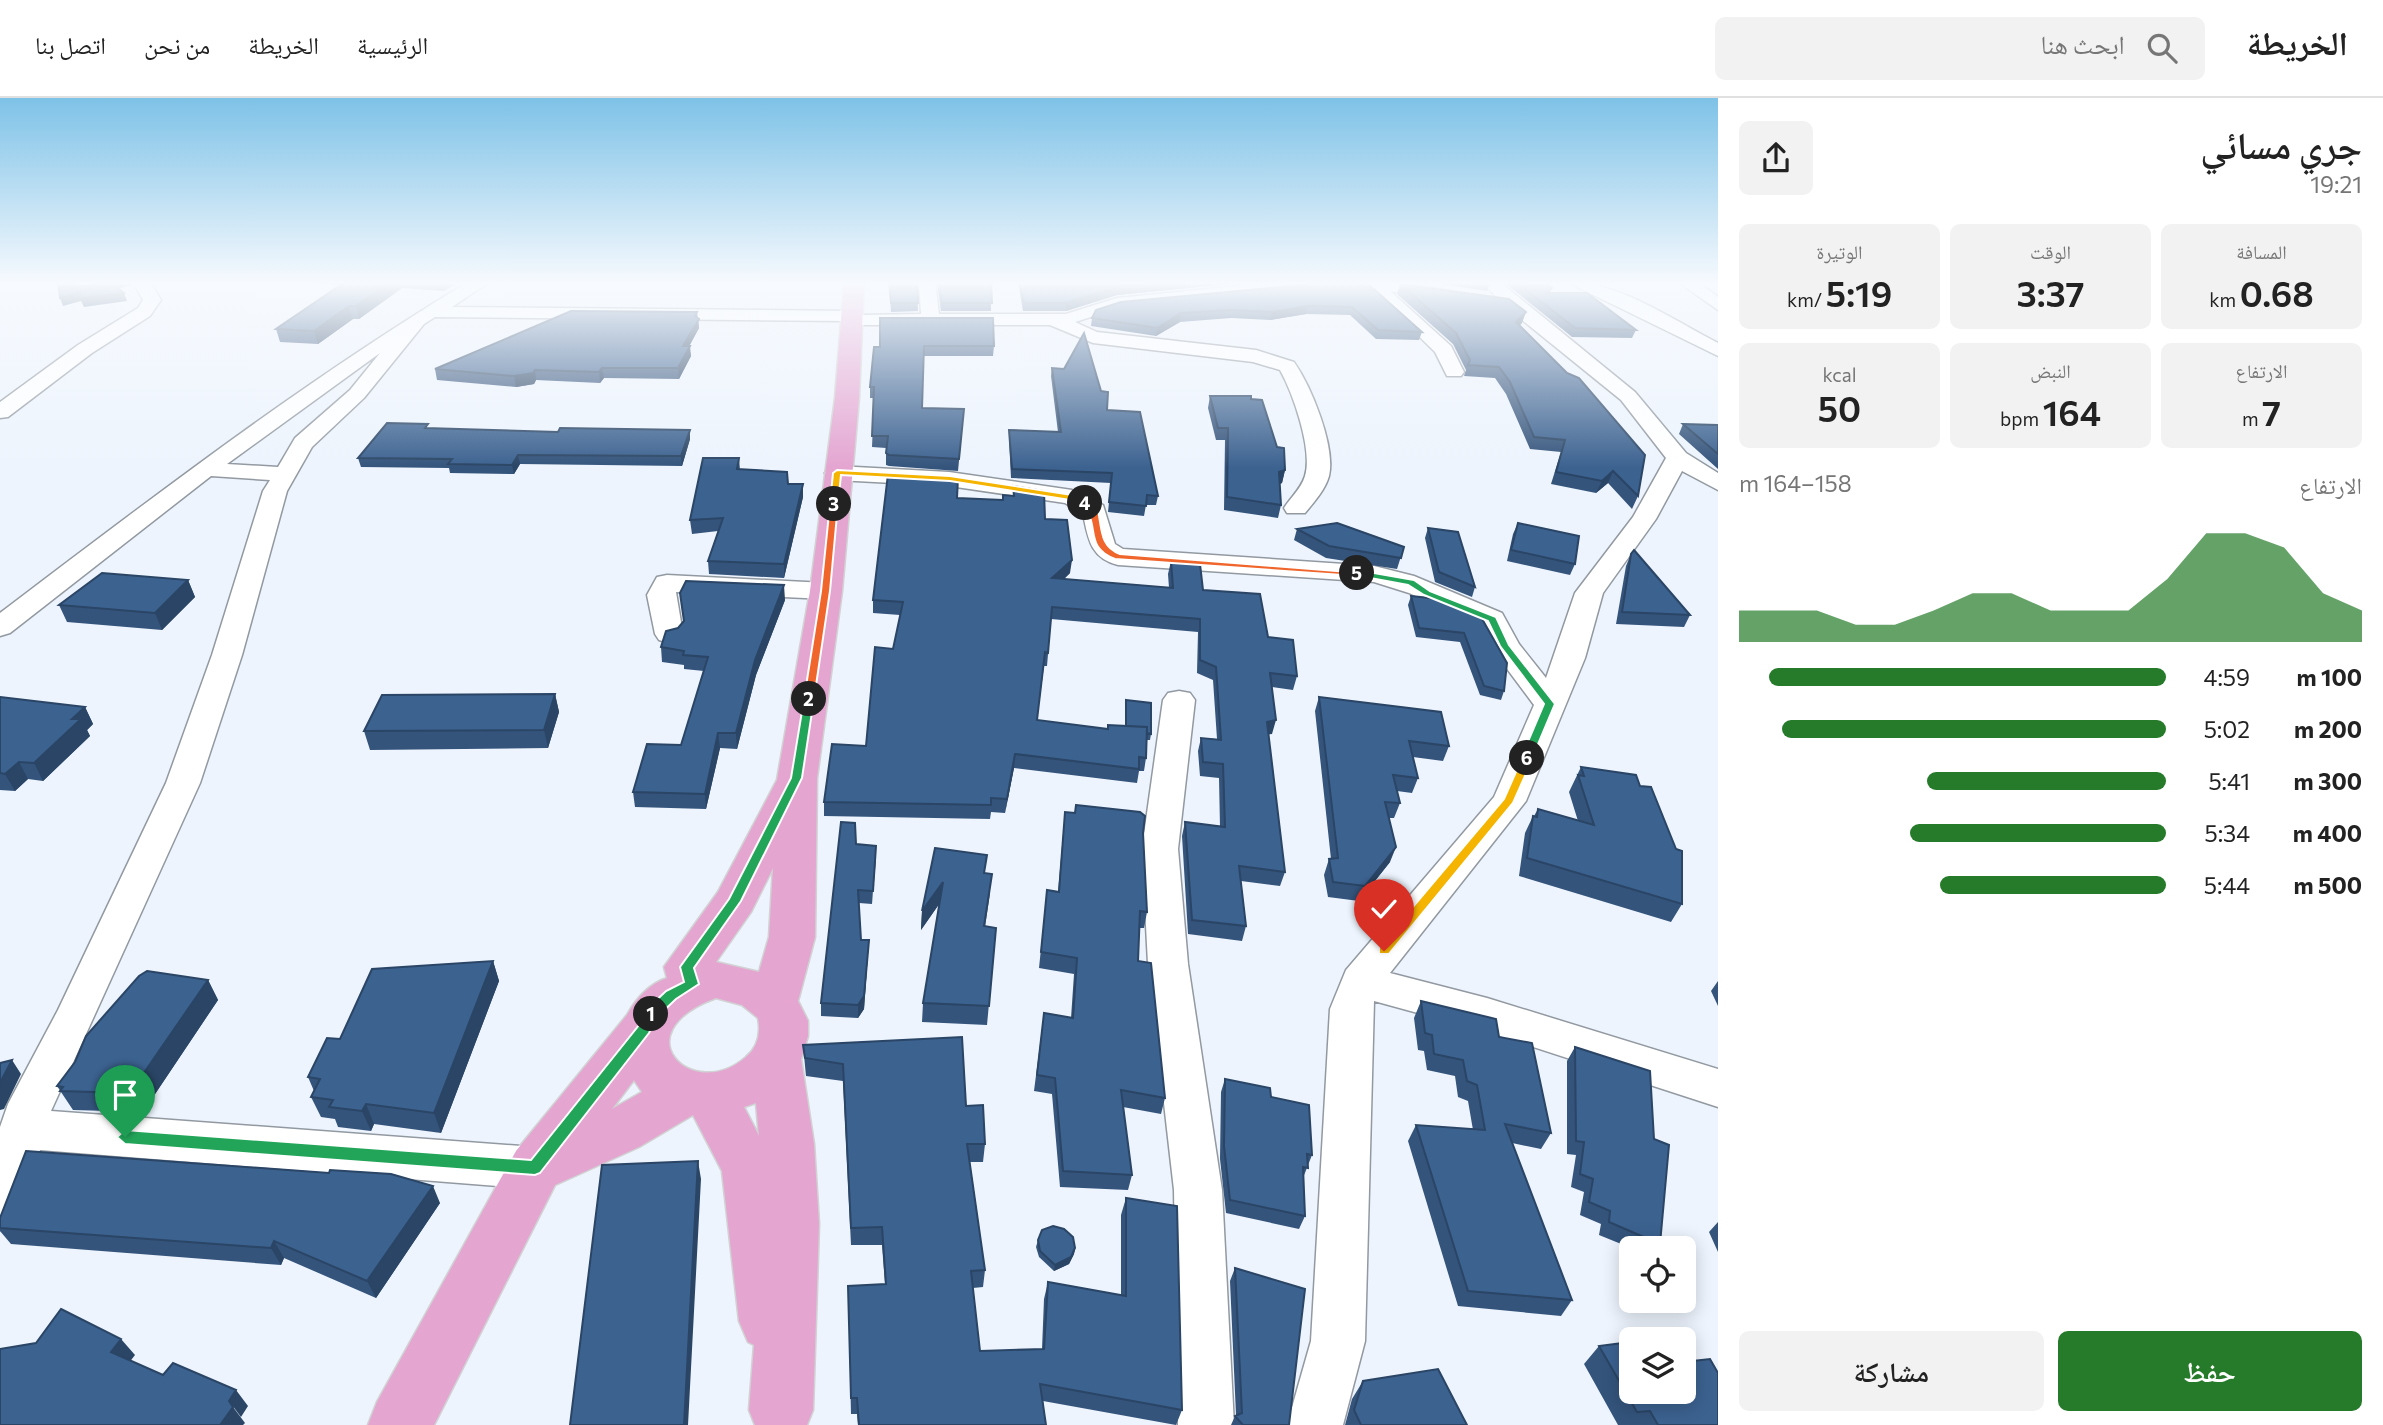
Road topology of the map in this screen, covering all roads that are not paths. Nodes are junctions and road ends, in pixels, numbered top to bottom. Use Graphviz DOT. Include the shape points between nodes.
graph roads {
  1 [pos="93,344"];
  2 [pos="381,344"];
  3 [pos="400,344"];
  4 [pos="850,344"];
  5 [pos="1152,344"];
  6 [pos="1438,344"];
  7 [pos="1555,344"];
  8 [pos="1454,372"];
  9 [pos="0,412"];
  10 [pos="1678,457"];
  11 [pos="203,469"];
  12 [pos="837,473"];
  13 [pos="285,474"];
  14 [pos="1718,483"];
  15 [pos="1296,508"];
  16 [pos="825,591"];
  17 [pos="0,627"];
  18 [pos="669,634"];
  19 [pos="1179,701"];
  20 [pos="1549,704"];
  21 [pos="797,778"];
  22 [pos="1360,981"];
  23 [pos="692,984"];
  24 [pos="774,1003"];
  25 [pos="644,1029"];
  26 [pos="776,1060"];
  27 [pos="1718,1088"];
  28 [pos="699,1094"];
  29 [pos="22,1129"];
  30 [pos="535,1168"];
  31 [pos="0,1208"];
  32 [pos="781,1418"];
  33 [pos="400,1425"];
  34 [pos="1206,1425"];
  35 [pos="1315,1425"];
  1 -- 9 [label="street"];
  2 -- 11 [label="street"];
  3 -- 13 [label="street" via="357,394 303,443"];
  4 -- 12 [label="main road"];
  5 -- 15 [label="street" via="1256,356 1287,366 1318,460 1312,488"];
  6 -- 8 [label="street"];
  7 -- 10 [label="street" via="1628,396"];
  10 -- 14 [label="street"];
  10 -- 20 [label="street" via="1644,519 1589,593 1570,658"];
  11 -- 13 [label="street"];
  11 -- 17 [label="street"];
  12 -- 16 [label="main road"];
  12 -- 20 [label="street" via="950,479 1072,497 1094,510 1100,544 1105,552 1118,557 1374,574 1410,582 1492,619 1505,646"];
  13 -- 29 [label="street" via="275,492 183,783"];
  16 -- 18 [label="street" via="667,583 662,596"];
  16 -- 21 [label="main road"];
  19 -- 34 [label="street" via="1160,849 1168,964 1198,1191"];
  20 -- 22 [label="street" via="1509,801"];
  21 -- 23 [label="main road" via="734,901 687,967"];
  21 -- 24 [label="main road" via="792,937"];
  22 -- 27 [label="street" via="1487,1015"];
  22 -- 35 [label="street" via="1351,1009 1338,1341"];
  23 -- 24 [label="main road" via="738,982 759,990"];
  23 -- 25 [label="main road" via="654,1010"];
  24 -- 26 [label="main road" via="783,1021 784,1041"];
  25 -- 28 [label="main road" via="642,1049 650,1067 664,1083"];
  25 -- 30 [label="main road"];
  26 -- 28 [label="main road" via="737,1089"];
  26 -- 32 [label="main road" via="791,1224"];
  28 -- 30 [label="main road"];
  28 -- 32 [label="main road" via="749,1171"];
  29 -- 30 [label="street"];
  29 -- 31 [label="street"];
  30 -- 33 [label="main road"];
}
